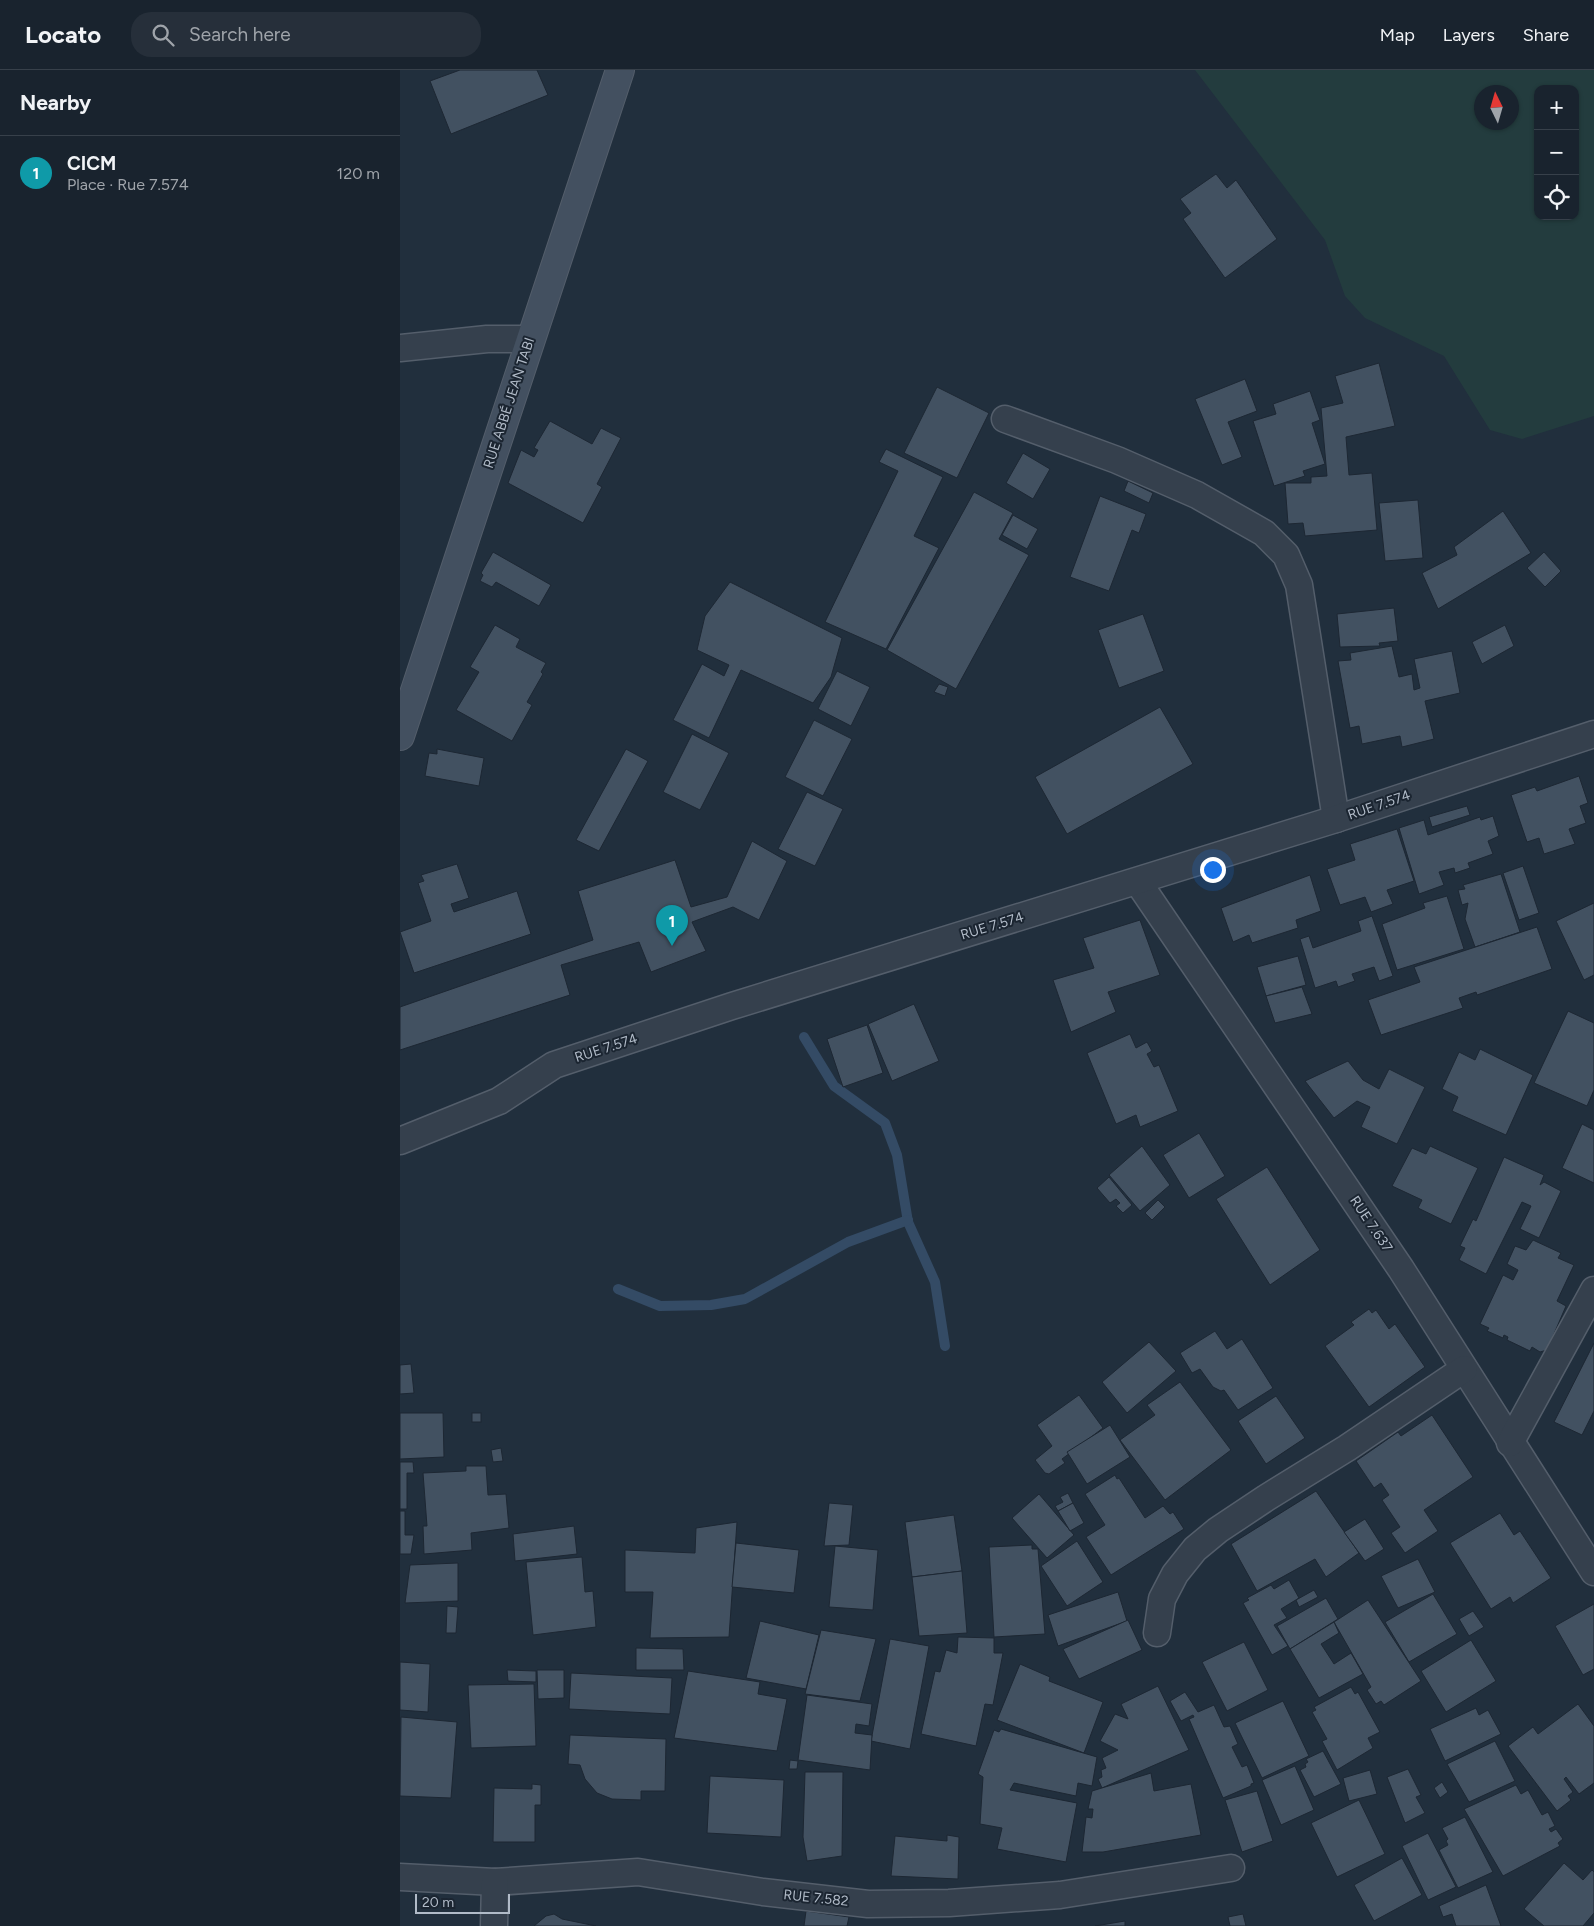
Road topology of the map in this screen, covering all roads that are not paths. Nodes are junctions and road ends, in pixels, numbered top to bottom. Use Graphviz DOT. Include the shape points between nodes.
graph roads {
  1 [pos="620,70"];
  2 [pos="530,339"];
  3 [pos="400,348"];
  4 [pos="1005,419"];
  5 [pos="1594,734"];
  6 [pos="400,736"];
  7 [pos="1336,819"];
  8 [pos="1138,882"];
  9 [pos="400,1141"];
  10 [pos="1594,1290"];
  11 [pos="1464,1369"];
  12 [pos="1510,1443"];
  13 [pos="1594,1572"];
  14 [pos="1157,1633"];
  15 [pos="1231,1868"];
  16 [pos="400,1877"];
  17 [pos="495,1882"];
  18 [pos="494,1926"];
  1 -- 2 [label="main road, RUE ABBÉ JEAN TABI"];
  2 -- 3 [label="street" via="487,339"];
  2 -- 6 [label="main road, RUE ABBÉ JEAN TABI"];
  4 -- 7 [label="street" via="1117,460 1197,495 1264,533 1286,555 1299,585"];
  5 -- 7 [label="street, RUE 7.574"];
  7 -- 8 [label="street, RUE 7.574"];
  8 -- 9 [label="street, RUE 7.574" via="732,1006 554,1065 499,1101"];
  8 -- 11 [label="street, RUE 7.637" via="1401,1269"];
  10 -- 12 [label="street"];
  11 -- 12 [label="street, RUE 7.637"];
  11 -- 14 [label="street" via="1218,1530 1195,1549 1175,1574 1162,1598"];
  12 -- 13 [label="street, RUE 7.637"];
  15 -- 17 [label="street, RUE 7.582" via="1060,1895 949,1903 868,1904 763,1892 638,1872"];
  16 -- 17 [label="street, RUE 7.582"];
  17 -- 18 [label="street"];
}
